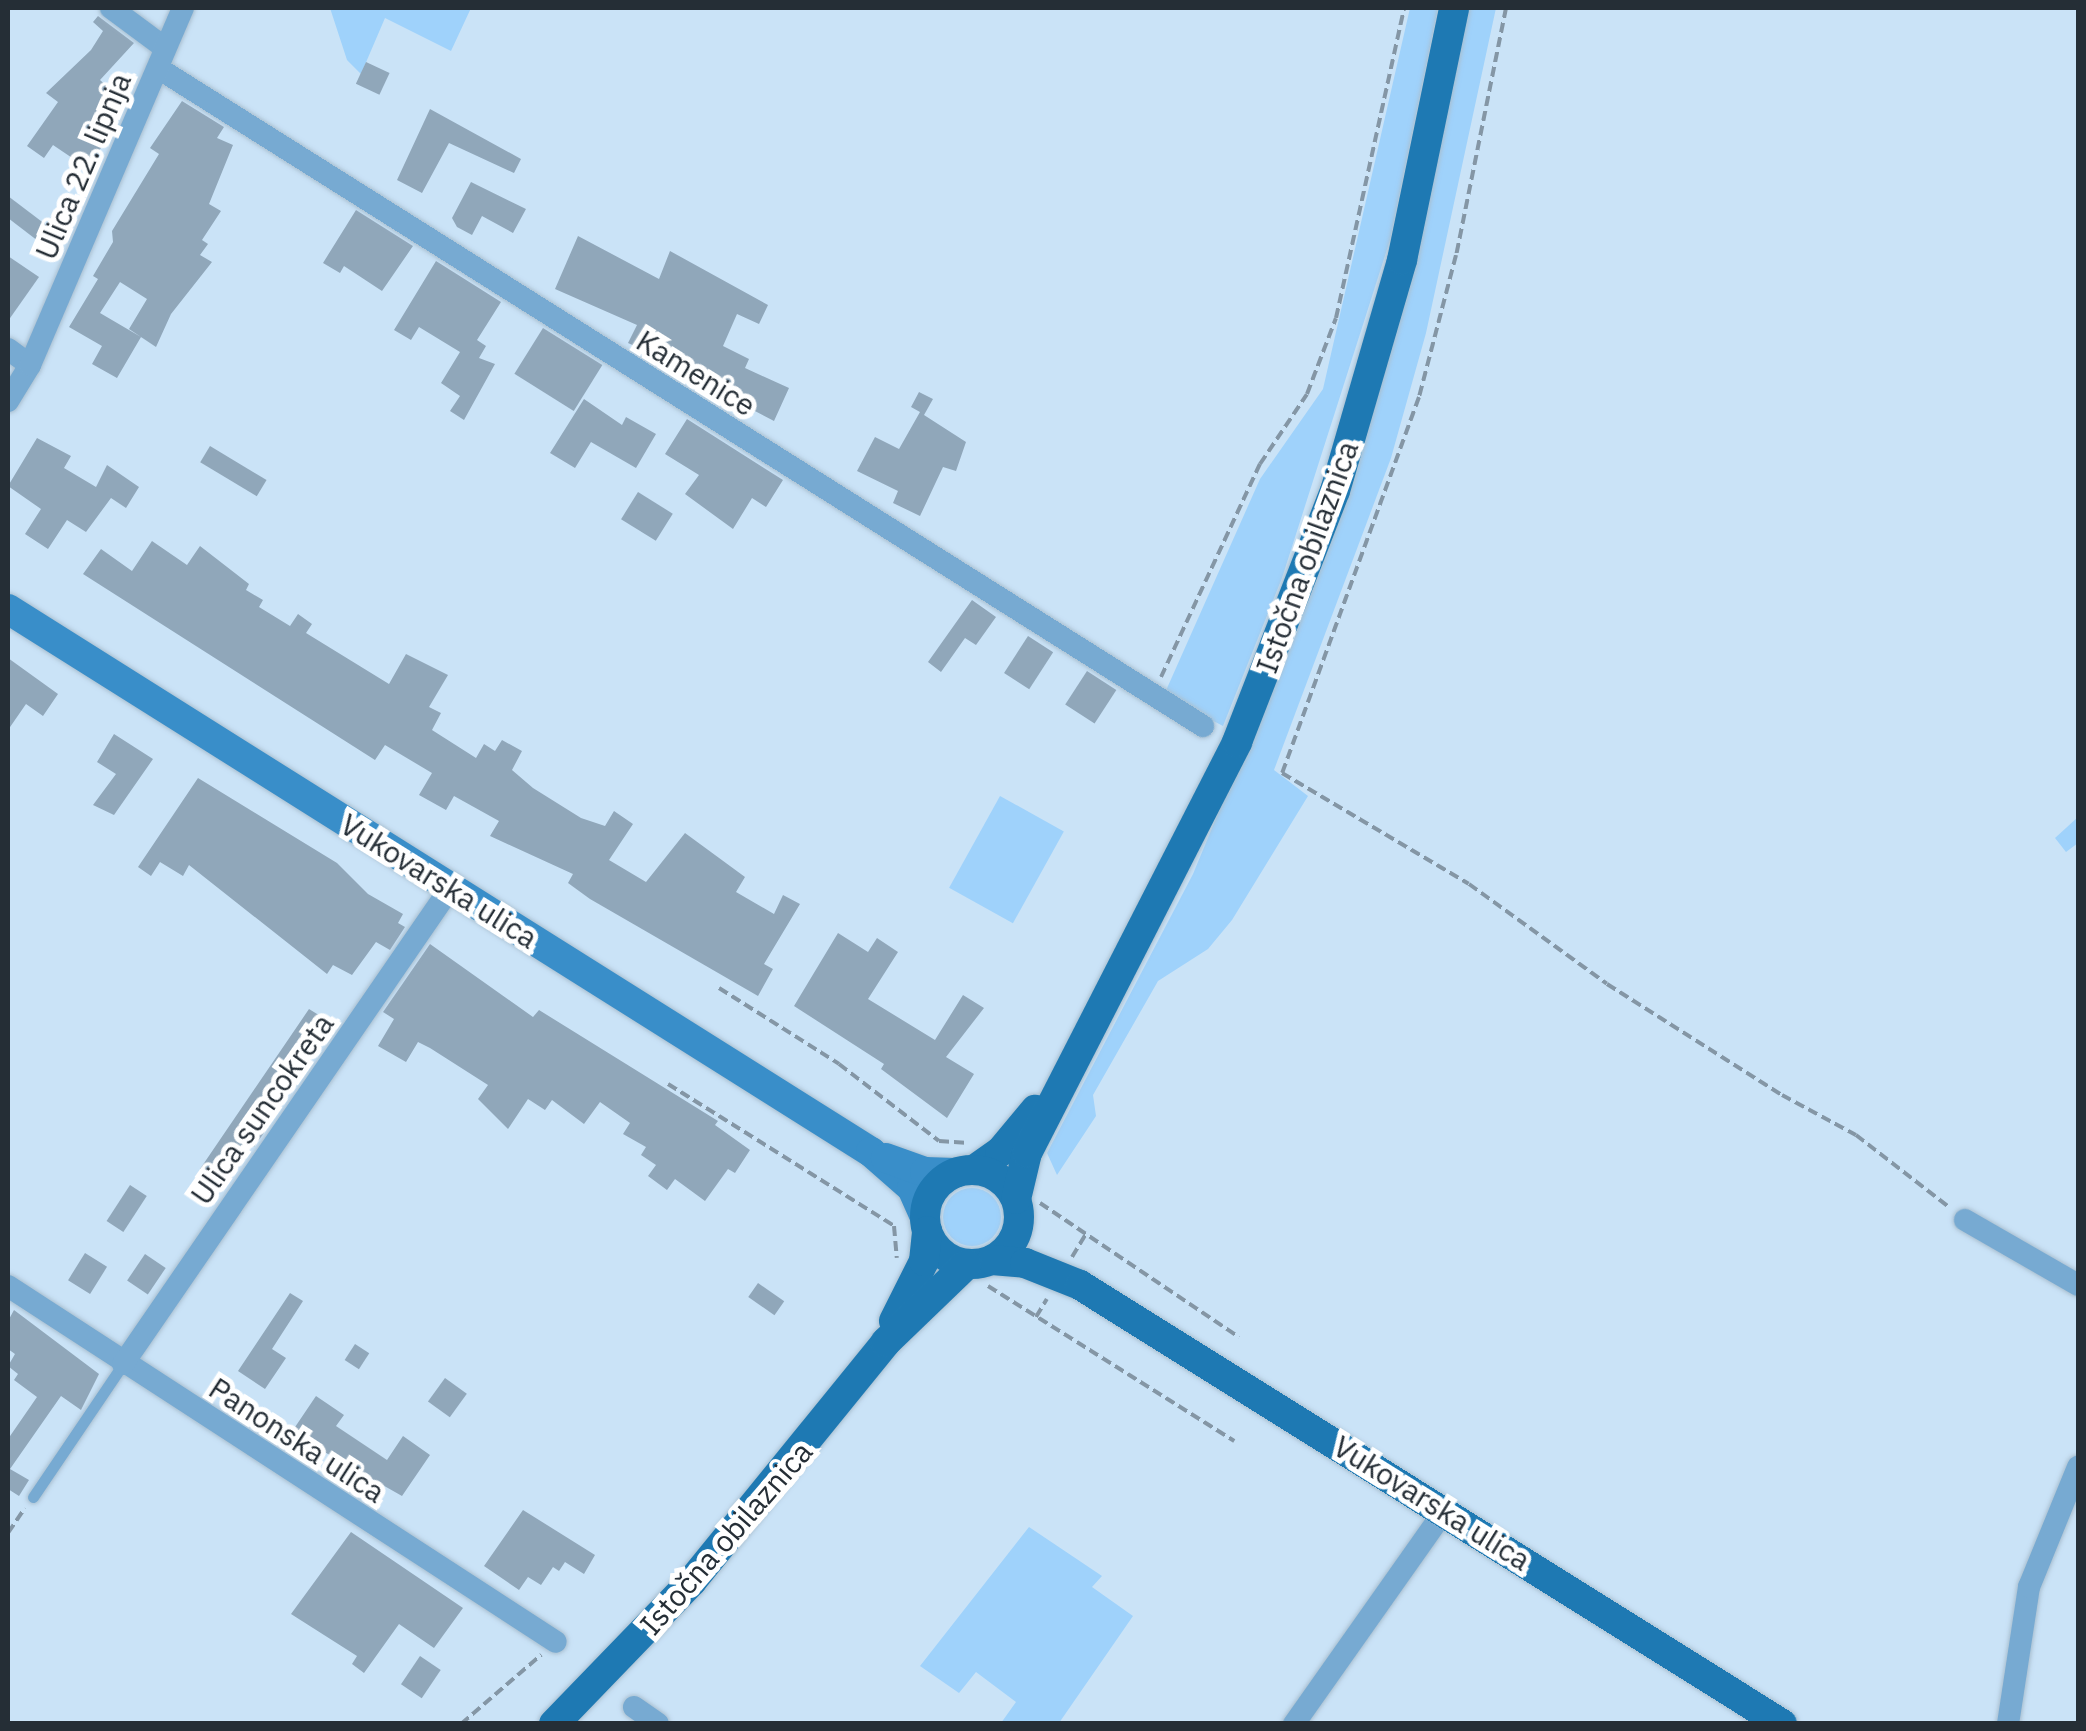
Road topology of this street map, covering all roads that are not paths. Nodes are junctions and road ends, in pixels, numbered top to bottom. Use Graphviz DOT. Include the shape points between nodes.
graph roads {
  1 [pos="111,8"];
  2 [pos="184,8"];
  3 [pos="1454,8"];
  4 [pos="161,58"];
  5 [pos="8,349"];
  6 [pos="30,365"];
  7 [pos="8,402"];
  8 [pos="8,609"];
  9 [pos="1203,726"];
  10 [pos="450,888"];
  11 [pos="1066,1073"];
  12 [pos="871,1152"];
  13 [pos="965,1172"];
  14 [pos="1018,1210"];
  15 [pos="1965,1220"];
  16 [pos="926,1224"];
  17 [pos="980,1262"];
  18 [pos="1080,1285"];
  19 [pos="8,1286"];
  20 [pos="2078,1286"];
  21 [pos="886,1342"];
  22 [pos="123,1364"];
  23 [pos="2078,1467"];
  24 [pos="33,1498"];
  25 [pos="1444,1511"];
  26 [pos="556,1642"];
  27 [pos="634,1707"];
  28 [pos="1748,1714"];
  29 [pos="554,1724"];
  30 [pos="658,1724"];
  31 [pos="1294,1724"];
  32 [pos="1782,1724"];
  33 [pos="2008,1724"];
  1 -- 4 [label="street, Kamenice"];
  2 -- 4 [label="street, Ulica 22. lipnja"];
  3 -- 11 [label="main road, Istočna obilaznica" via="1402,260 1335,491 1237,742 1157,908"];
  4 -- 6 [label="street, Ulica 22. lipnja"];
  4 -- 9 [label="street, Kamenice"];
  5 -- 6 [label="street"];
  6 -- 7 [label="street, Ulica 22. lipnja"];
  8 -- 10 [label="main road, Vukovarska ulica"];
  10 -- 12 [label="main road, Vukovarska ulica"];
  10 -- 22 [label="street, Ulica suncokreta"];
  11 -- 13 [label="main road, Istočna obilaznica" via="1000,1152"];
  11 -- 14 [label="main road, Istočna obilaznica" via="1022,1164"];
  12 -- 13 [label="main road, Vukovarska ulica" via="925,1172"];
  12 -- 16 [label="main road, Vukovarska ulica" via="912,1188"];
  13 -- 14 [label="main road" via="1000,1179"];
  13 -- 16 [label="main road" via="934,1190"];
  14 -- 17 [label="main road" via="1011,1244"];
  14 -- 18 [label="main road, Vukovarska ulica"];
  15 -- 20 [label="street"];
  16 -- 17 [label="main road" via="942,1254"];
  16 -- 21 [label="main road, Istočna obilaznica" via="924,1261"];
  17 -- 18 [label="main road, Vukovarska ulica" via="1025,1263"];
  17 -- 21 [label="main road, Istočna obilaznica"];
  18 -- 25 [label="main road, Vukovarska ulica"];
  19 -- 22 [label="street, Panonska ulica"];
  21 -- 29 [label="main road, Istočna obilaznica" via="704,1567"];
  22 -- 24 [label="lane"];
  22 -- 26 [label="street, Panonska ulica"];
  23 -- 33 [label="street" via="2029,1587"];
  25 -- 28 [label="main road, Vukovarska ulica"];
  25 -- 31 [label="street"];
  27 -- 30 [label="street"];
  28 -- 32 [label="main road, Vukovarska ulica"];
}
